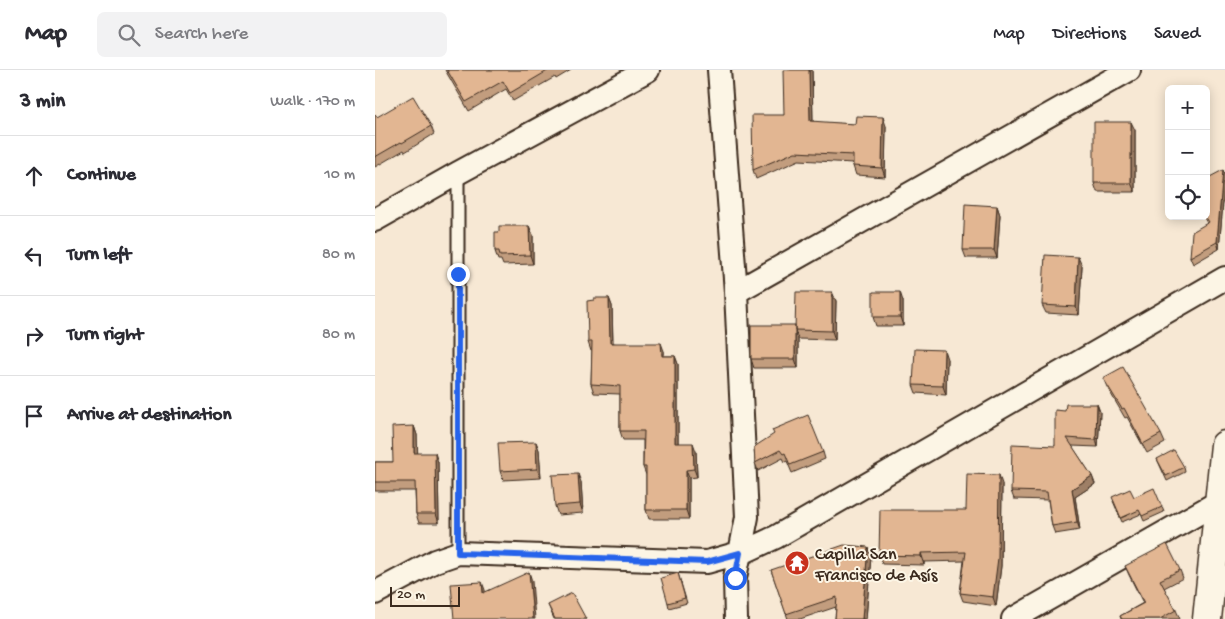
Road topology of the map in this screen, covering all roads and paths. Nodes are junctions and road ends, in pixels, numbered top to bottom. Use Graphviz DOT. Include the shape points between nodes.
graph roads {
  1 [pos="648,70"];
  2 [pos="719,70"];
  3 [pos="1129,70"];
  4 [pos="458,173"];
  5 [pos="375,220"];
  6 [pos="1225,278"];
  7 [pos="736,292"];
  8 [pos="1225,445"];
  9 [pos="1220,501"];
  10 [pos="458,553"];
  11 [pos="740,553"];
  12 [pos="375,593"];
  13 [pos="736,619"];
  14 [pos="1013,619"];
  15 [pos="1207,619"];
  1 -- 4 [label="street"];
  2 -- 7 [label="street"];
  3 -- 7 [label="street"];
  4 -- 5 [label="street"];
  4 -- 10 [label="lane"];
  6 -- 11 [label="street" via="785,532"];
  7 -- 11 [label="street" via="747,517"];
  8 -- 9 [label="street"];
  9 -- 14 [label="street"];
  9 -- 15 [label="street"];
  10 -- 11 [label="street" via="707,562"];
  10 -- 12 [label="street" via="435,561"];
  11 -- 13 [label="street" via="735,578"];
}
